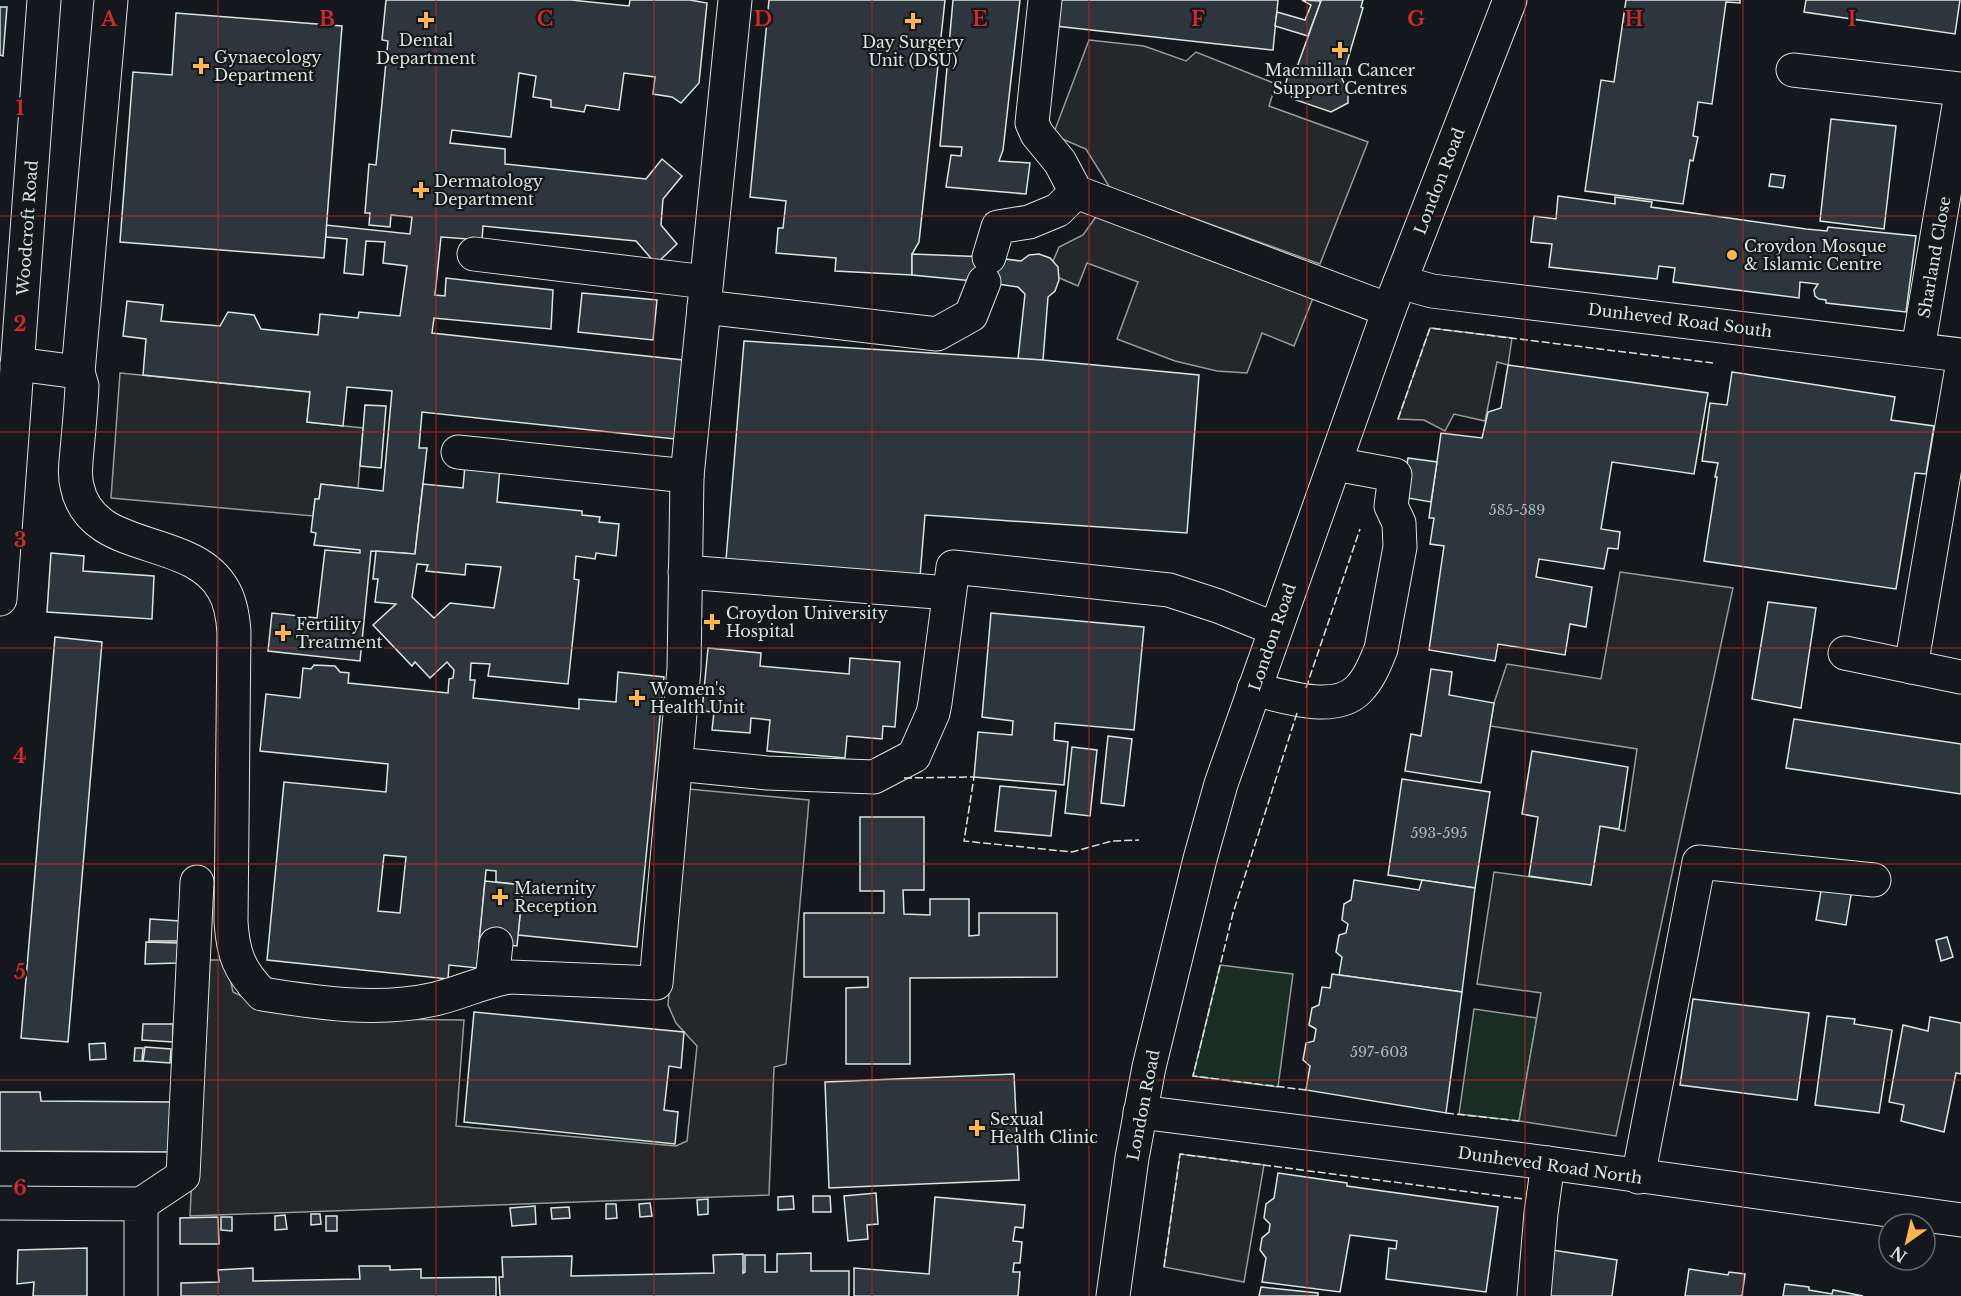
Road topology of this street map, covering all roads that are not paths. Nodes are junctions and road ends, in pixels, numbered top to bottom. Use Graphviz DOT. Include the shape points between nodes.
graph roads {
  1 [pos="44,0"];
  2 [pos="111,0"];
  3 [pos="735,0"];
  4 [pos="1045,0"];
  5 [pos="1510,0"];
  6 [pos="1793,70"];
  7 [pos="1961,92"];
  8 [pos="1076,192"];
  9 [pos="474,254"];
  10 [pos="705,295"];
  11 [pos="1395,296"];
  12 [pos="1918,349"];
  13 [pos="1961,355"];
  14 [pos="17,364"];
  15 [pos="1961,373"];
  16 [pos="80,379"];
  17 [pos="458,452"];
  18 [pos="1335,464"];
  19 [pos="687,476"];
  20 [pos="685,572"];
  21 [pos="949,593"];
  22 [pos="0,599"];
  23 [pos="1275,629"];
  24 [pos="1845,653"];
  25 [pos="1911,667"];
  26 [pos="1961,677"];
  27 [pos="1254,689"];
  28 [pos="676,764"];
  29 [pos="1874,880"];
  30 [pos="197,882"];
  31 [pos="496,944"];
  32 [pos="492,980"];
  33 [pos="1140,1112"];
  34 [pos="1548,1163"];
  35 [pos="1638,1177"];
  36 [pos="0,1203"];
  37 [pos="141,1204"];
  38 [pos="1961,1220"];
  39 [pos="141,1296"];
  40 [pos="1113,1296"];
  41 [pos="1534,1296"];
  1 -- 14 [label="street, Woodcroft Road"];
  2 -- 16 [label="street"];
  3 -- 10 [label="street"];
  4 -- 8 [label="street" via="1032,123"];
  5 -- 11 [label="street, London Road"];
  6 -- 7 [label="street, Sharland Close"];
  7 -- 12 [label="street, Sharland Close"];
  8 -- 10 [label="street" via="1058,210 1029,222 998,227 971,315 937,334"];
  8 -- 11 [label="street, Dunheved Road South" via="1186,235"];
  9 -- 10 [label="street"];
  10 -- 19 [label="street"];
  11 -- 12 [label="street, Dunheved Road South" via="1432,291"];
  11 -- 18 [label="street, London Road"];
  12 -- 13 [label="street, Dunheved Road South"];
  14 -- 16 [label="street"];
  14 -- 22 [label="street, Woodcroft Road"];
  15 -- 25 [label="street"];
  16 -- 32 [label="street" via="76,486 83,506 91,517 118,534 187,558 216,578 229,602 234,632 231,922 240,967 262,994 358,1007 437,998"];
  17 -- 19 [label="street"];
  18 -- 23 [label="street, London Road"];
  18 -- 27 [label="street" via="1395,475 1391,506 1399,523 1400,547 1381,649 1358,691 1336,701 1301,701"];
  19 -- 20 [label="street"];
  20 -- 21 [label="street"];
  20 -- 28 [label="street" via="684,669"];
  21 -- 23 [label="street" via="952,567 1169,590"];
  21 -- 28 [label="street" via="933,713 914,756 874,777 766,773"];
  23 -- 27 [label="street, London Road"];
  24 -- 25 [label="street"];
  25 -- 26 [label="street"];
  27 -- 33 [label="street, London Road" via="1200,859"];
  28 -- 32 [label="street" via="657,983 510,977"];
  29 -- 35 [label="street" via="1699,862"];
  30 -- 37 [label="street" via="183,1176"];
  31 -- 32 [label="street"];
  33 -- 34 [label="street, Dunheved Road North"];
  33 -- 40 [label="street, London Road"];
  34 -- 35 [label="street, Dunheved Road North"];
  34 -- 41 [label="street"];
  35 -- 38 [label="street, Dunheved Road North"];
  36 -- 37 [label="street"];
  37 -- 39 [label="street"];
}
